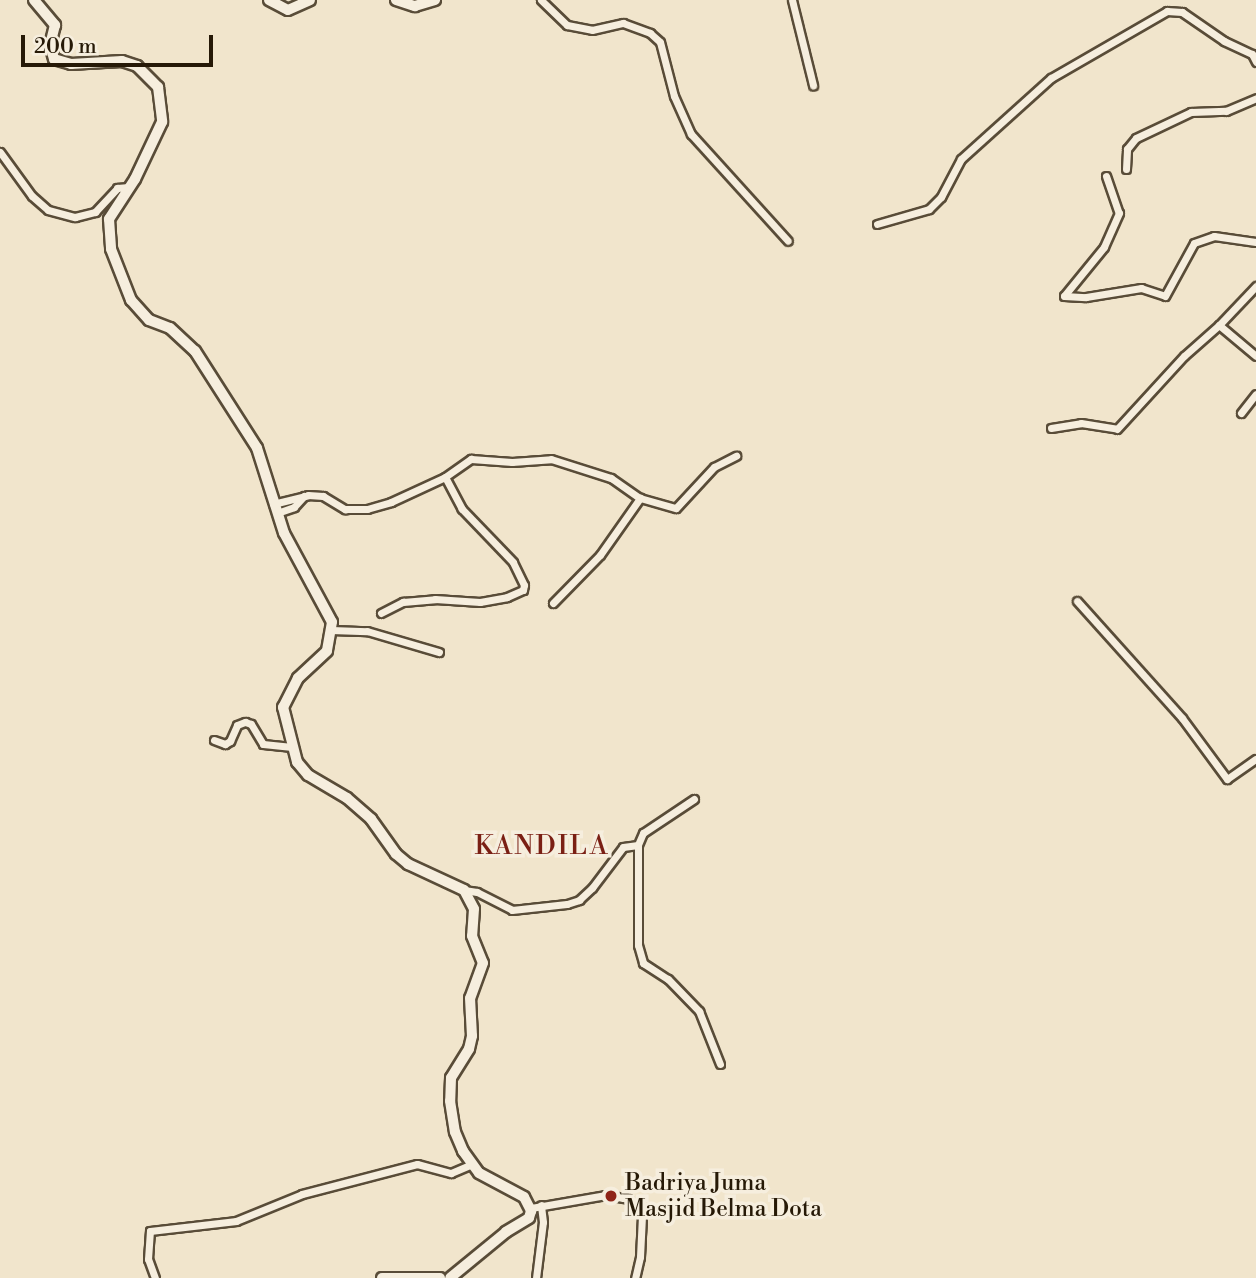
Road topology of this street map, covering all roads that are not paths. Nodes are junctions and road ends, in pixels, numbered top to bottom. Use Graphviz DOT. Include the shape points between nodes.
graph roads {
  1 [pos="34,0"];
  2 [pos="269,0"];
  3 [pos="310,0"];
  4 [pos="396,0"];
  5 [pos="435,0"];
  6 [pos="541,0"];
  7 [pos="792,0"];
  8 [pos="1256,62"];
  9 [pos="813,85"];
  10 [pos="1256,98"];
  11 [pos="0,152"];
  12 [pos="1126,169"];
  13 [pos="1106,176"];
  14 [pos="129,187"];
  15 [pos="877,223"];
  16 [pos="788,241"];
  17 [pos="1256,242"];
  18 [pos="1256,286"];
  19 [pos="1219,326"];
  20 [pos="1256,356"];
  21 [pos="1256,394"];
  22 [pos="1241,413"];
  23 [pos="1051,428"];
  24 [pos="736,456"];
  25 [pos="445,477"];
  26 [pos="640,498"];
  27 [pos="275,509"];
  28 [pos="1077,601"];
  29 [pos="553,603"];
  30 [pos="381,613"];
  31 [pos="331,630"];
  32 [pos="439,652"];
  33 [pos="214,740"];
  34 [pos="292,747"];
  35 [pos="1256,759"];
  36 [pos="694,799"];
  37 [pos="638,845"];
  38 [pos="464,890"];
  39 [pos="720,1064"];
  40 [pos="472,1164"];
  41 [pos="536,1206"];
  42 [pos="155,1278"];
  43 [pos="382,1278"];
  44 [pos="440,1278"];
  45 [pos="450,1278"];
  46 [pos="536,1278"];
  47 [pos="635,1278"];
  1 -- 14 [label="main road" via="55,25 54,59 71,65 122,61 137,66 158,87 162,122"];
  2 -- 3 [label="main road" via="288,10"];
  4 -- 5 [label="main road" via="415,6"];
  6 -- 16 [label="street" via="567,25 592,30 623,23 660,42 674,96 691,134"];
  7 -- 9 [label="street"];
  8 -- 15 [label="street" via="1252,54 1191,17 1167,11 1051,78 961,159 941,197 929,209"];
  10 -- 12 [label="street" via="1226,111 1191,112 1136,138 1126,149"];
  11 -- 14 [label="street" via="32,196 48,209 75,217 95,212 117,188"];
  13 -- 17 [label="street" via="1119,213 1104,247 1064,296 1141,288 1166,296 1195,243 1214,236"];
  14 -- 27 [label="main road" via="109,219 111,249 126,289 141,313 181,336 214,378 257,448"];
  18 -- 19 [label="street"];
  19 -- 20 [label="street"];
  19 -- 23 [label="street" via="1184,356 1117,429 1081,423"];
  21 -- 22 [label="street"];
  24 -- 26 [label="street" via="714,467 676,508"];
  25 -- 26 [label="street" via="471,459 551,459 611,478"];
  25 -- 27 [label="street" via="367,509 345,509 323,496 304,496"];
  25 -- 30 [label="street" via="462,509 513,562 523,590 480,602 403,601"];
  26 -- 29 [label="street" via="600,555"];
  27 -- 31 [label="main road" via="327,610"];
  28 -- 35 [label="street" via="1182,718 1227,779"];
  31 -- 32 [label="street" via="368,631"];
  31 -- 34 [label="main road" via="327,651 298,678 283,707"];
  33 -- 34 [label="street" via="225,744 237,725 245,722 263,744"];
  34 -- 38 [label="main road" via="308,775 371,819 408,864"];
  36 -- 37 [label="street" via="648,827"];
  37 -- 38 [label="street" via="623,846 593,888 568,904 512,909"];
  37 -- 39 [label="street" via="638,945 643,963 668,979 699,1010"];
  38 -- 40 [label="main road" via="474,909 472,936 483,963 470,998 469,1049 452,1078 450,1101 456,1132"];
  40 -- 41 [label="main road" via="479,1173"];
  40 -- 42 [label="street" via="451,1174 417,1164 302,1194 236,1221 150,1231 148,1259"];
  41 -- 45 [label="main road" via="529,1218"];
  41 -- 46 [label="street" via="543,1222"];
  41 -- 47 [label="street" via="606,1195 628,1199 642,1216"];
  43 -- 44 [label="main road"];
}
